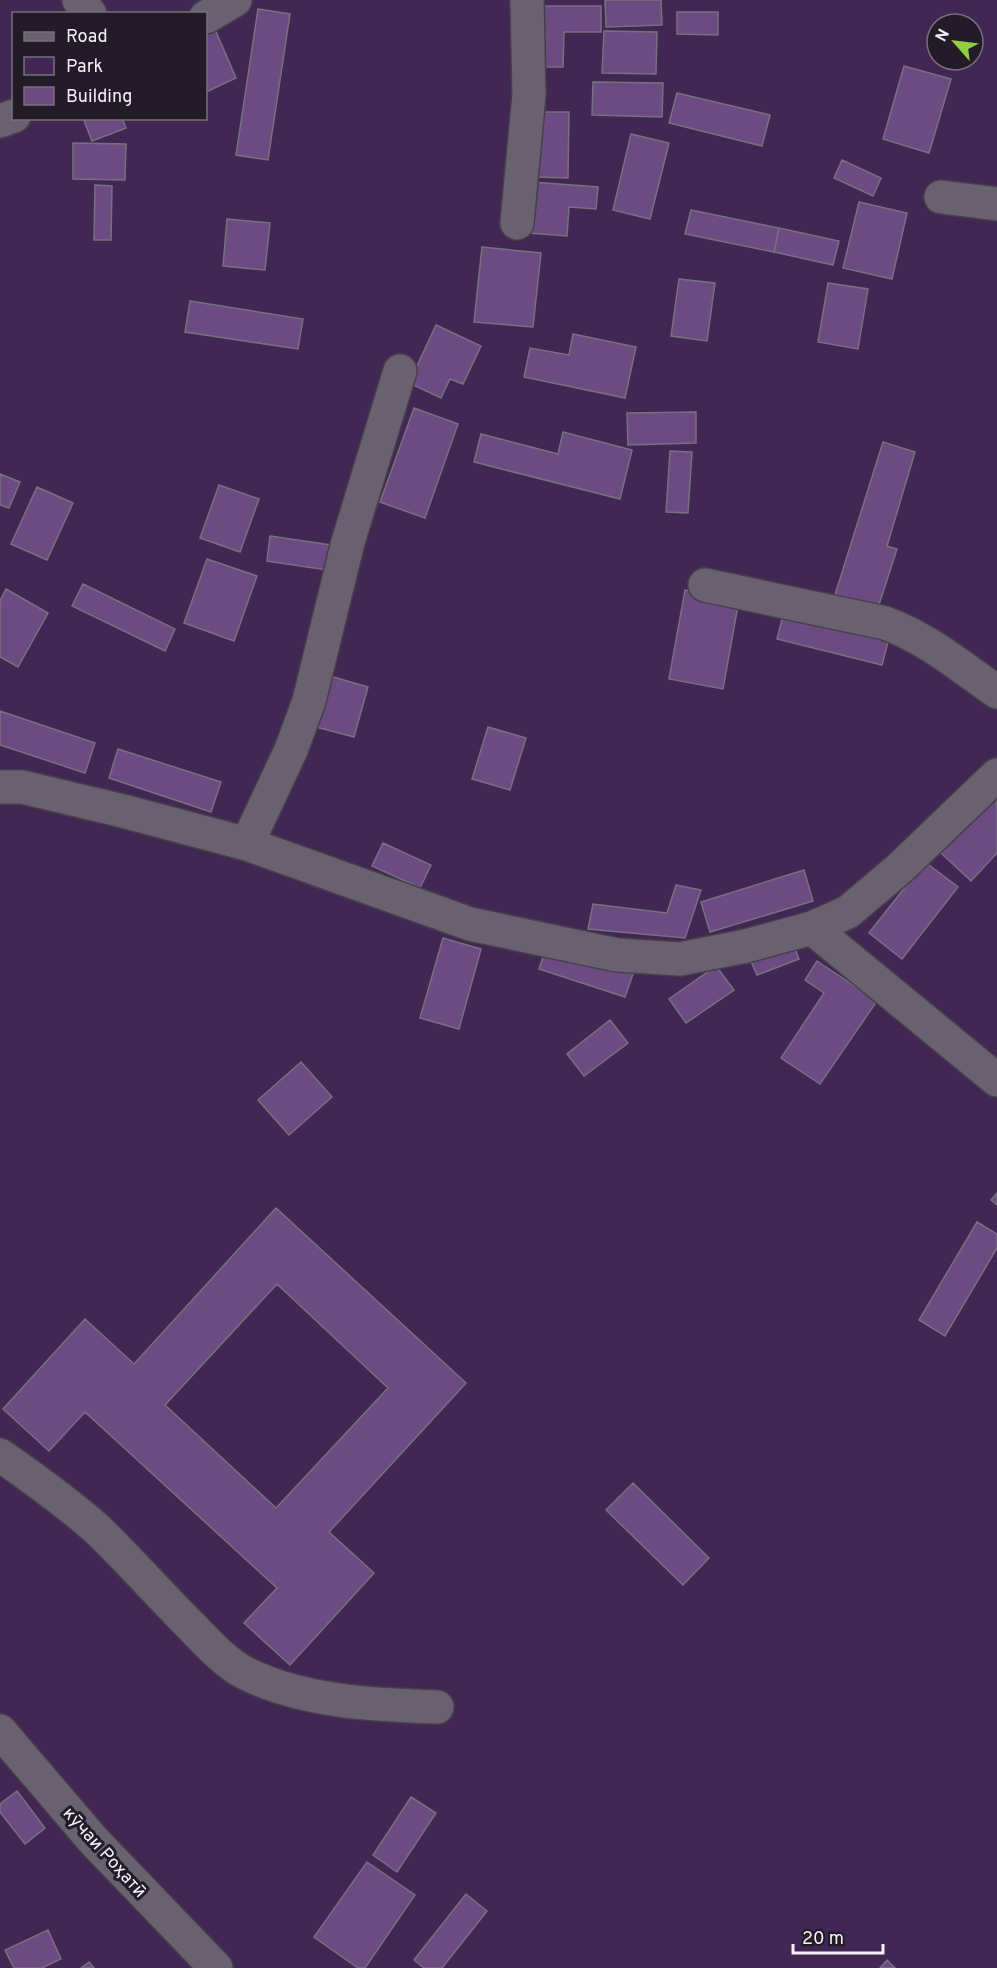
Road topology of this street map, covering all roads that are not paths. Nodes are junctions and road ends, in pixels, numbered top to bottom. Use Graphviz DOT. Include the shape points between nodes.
graph roads {
  1 [pos="79,0"];
  2 [pos="235,0"];
  3 [pos="527,0"];
  4 [pos="88,12"];
  5 [pos="207,16"];
  6 [pos="941,197"];
  7 [pos="997,204"];
  8 [pos="517,223"];
  9 [pos="400,371"];
  10 [pos="705,585"];
  11 [pos="997,692"];
  12 [pos="997,775"];
  13 [pos="0,787"];
  14 [pos="247,844"];
  15 [pos="812,928"];
  16 [pos="997,1080"];
  17 [pos="0,1455"];
  18 [pos="437,1707"];
  19 [pos="0,1731"];
  20 [pos="216,1968"];
  1 -- 4 [label="street"];
  2 -- 5 [label="street"];
  3 -- 8 [label="street" via="529,95"];
  6 -- 7 [label="street"];
  9 -- 14 [label="street" via="348,542 309,701"];
  10 -- 11 [label="street" via="903,629"];
  12 -- 15 [label="street" via="848,912"];
  13 -- 14 [label="street" via="22,787"];
  14 -- 15 [label="street" via="470,924 617,956 680,959"];
  15 -- 16 [label="street"];
  17 -- 18 [label="street" via="97,1529 224,1659 243,1672 271,1684 345,1701"];
  19 -- 20 [label="street, кӯчаи Роҳатӣ" via="93,1840"];
}
